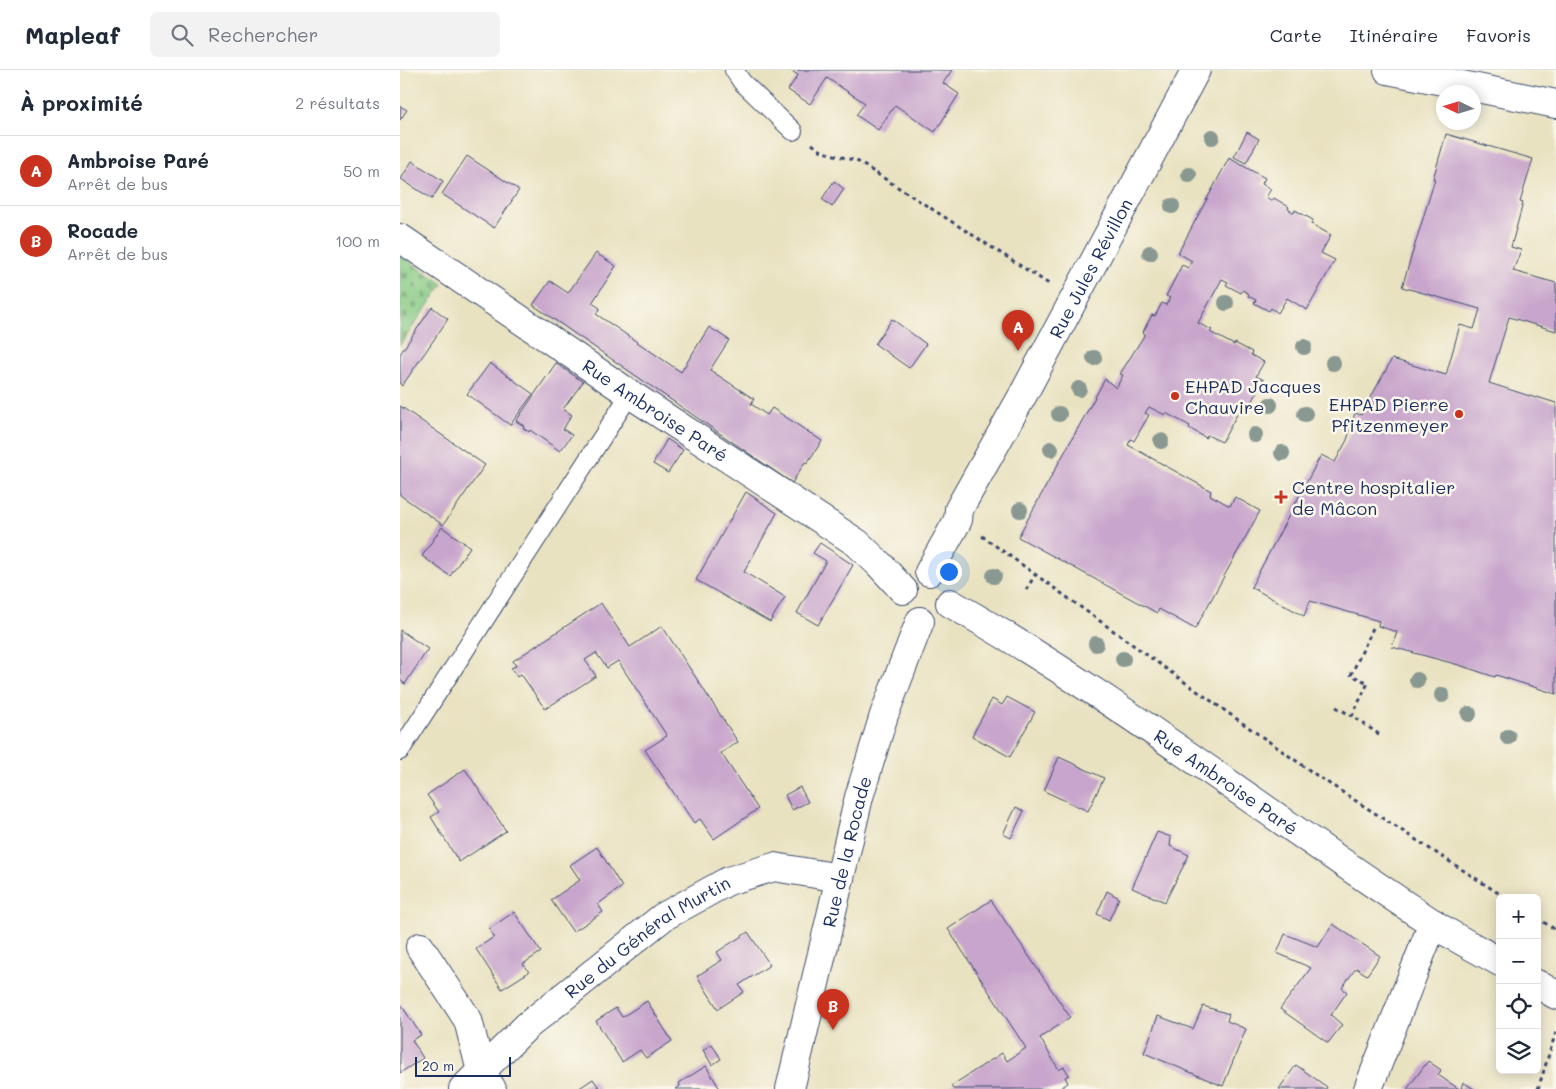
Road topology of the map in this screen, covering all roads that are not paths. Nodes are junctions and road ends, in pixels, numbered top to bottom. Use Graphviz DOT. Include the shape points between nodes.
graph roads {
  1 [pos="734,70"];
  2 [pos="1196,70"];
  3 [pos="1388,70"];
  4 [pos="1556,104"];
  5 [pos="793,131"];
  6 [pos="400,238"];
  7 [pos="630,394"];
  8 [pos="929,572"];
  9 [pos="903,590"];
  10 [pos="950,602"];
  11 [pos="920,621"];
  12 [pos="400,751"];
  13 [pos="840,878"];
  14 [pos="1433,923"];
  15 [pos="420,948"];
  16 [pos="1496,960"];
  17 [pos="1541,986"];
  18 [pos="1556,995"];
  19 [pos="479,1083"];
  20 [pos="790,1089"];
  21 [pos="1368,1089"];
  1 -- 5 [label="lane" via="742,82"];
  2 -- 8 [label="street, Rue Jules Révillon" via="959,509 958,520"];
  3 -- 4 [label="street"];
  6 -- 7 [label="street, Rue Ambroise Paré"];
  7 -- 9 [label="street, Rue Ambroise Paré" via="857,544"];
  7 -- 12 [label="lane"];
  8 -- 9 [label="street" via="910,578"];
  8 -- 10 [label="street" via="946,582 951,594"];
  9 -- 11 [label="street" via="906,611"];
  10 -- 11 [label="street" via="942,616"];
  10 -- 14 [label="street, Rue Ambroise Paré" via="1117,707"];
  11 -- 13 [label="street, Rue de la Rocade" via="884,715 859,797"];
  13 -- 19 [label="street, Rue du Général Murtin" via="774,867 728,880 663,917 527,1026"];
  13 -- 20 [label="street, Rue de la Rocade"];
  14 -- 16 [label="street, Rue Ambroise Paré"];
  14 -- 21 [label="street"];
  15 -- 19 [label="street, Rue du Général Murtin" via="468,1020"];
  17 -- 18 [label="street"];
}
